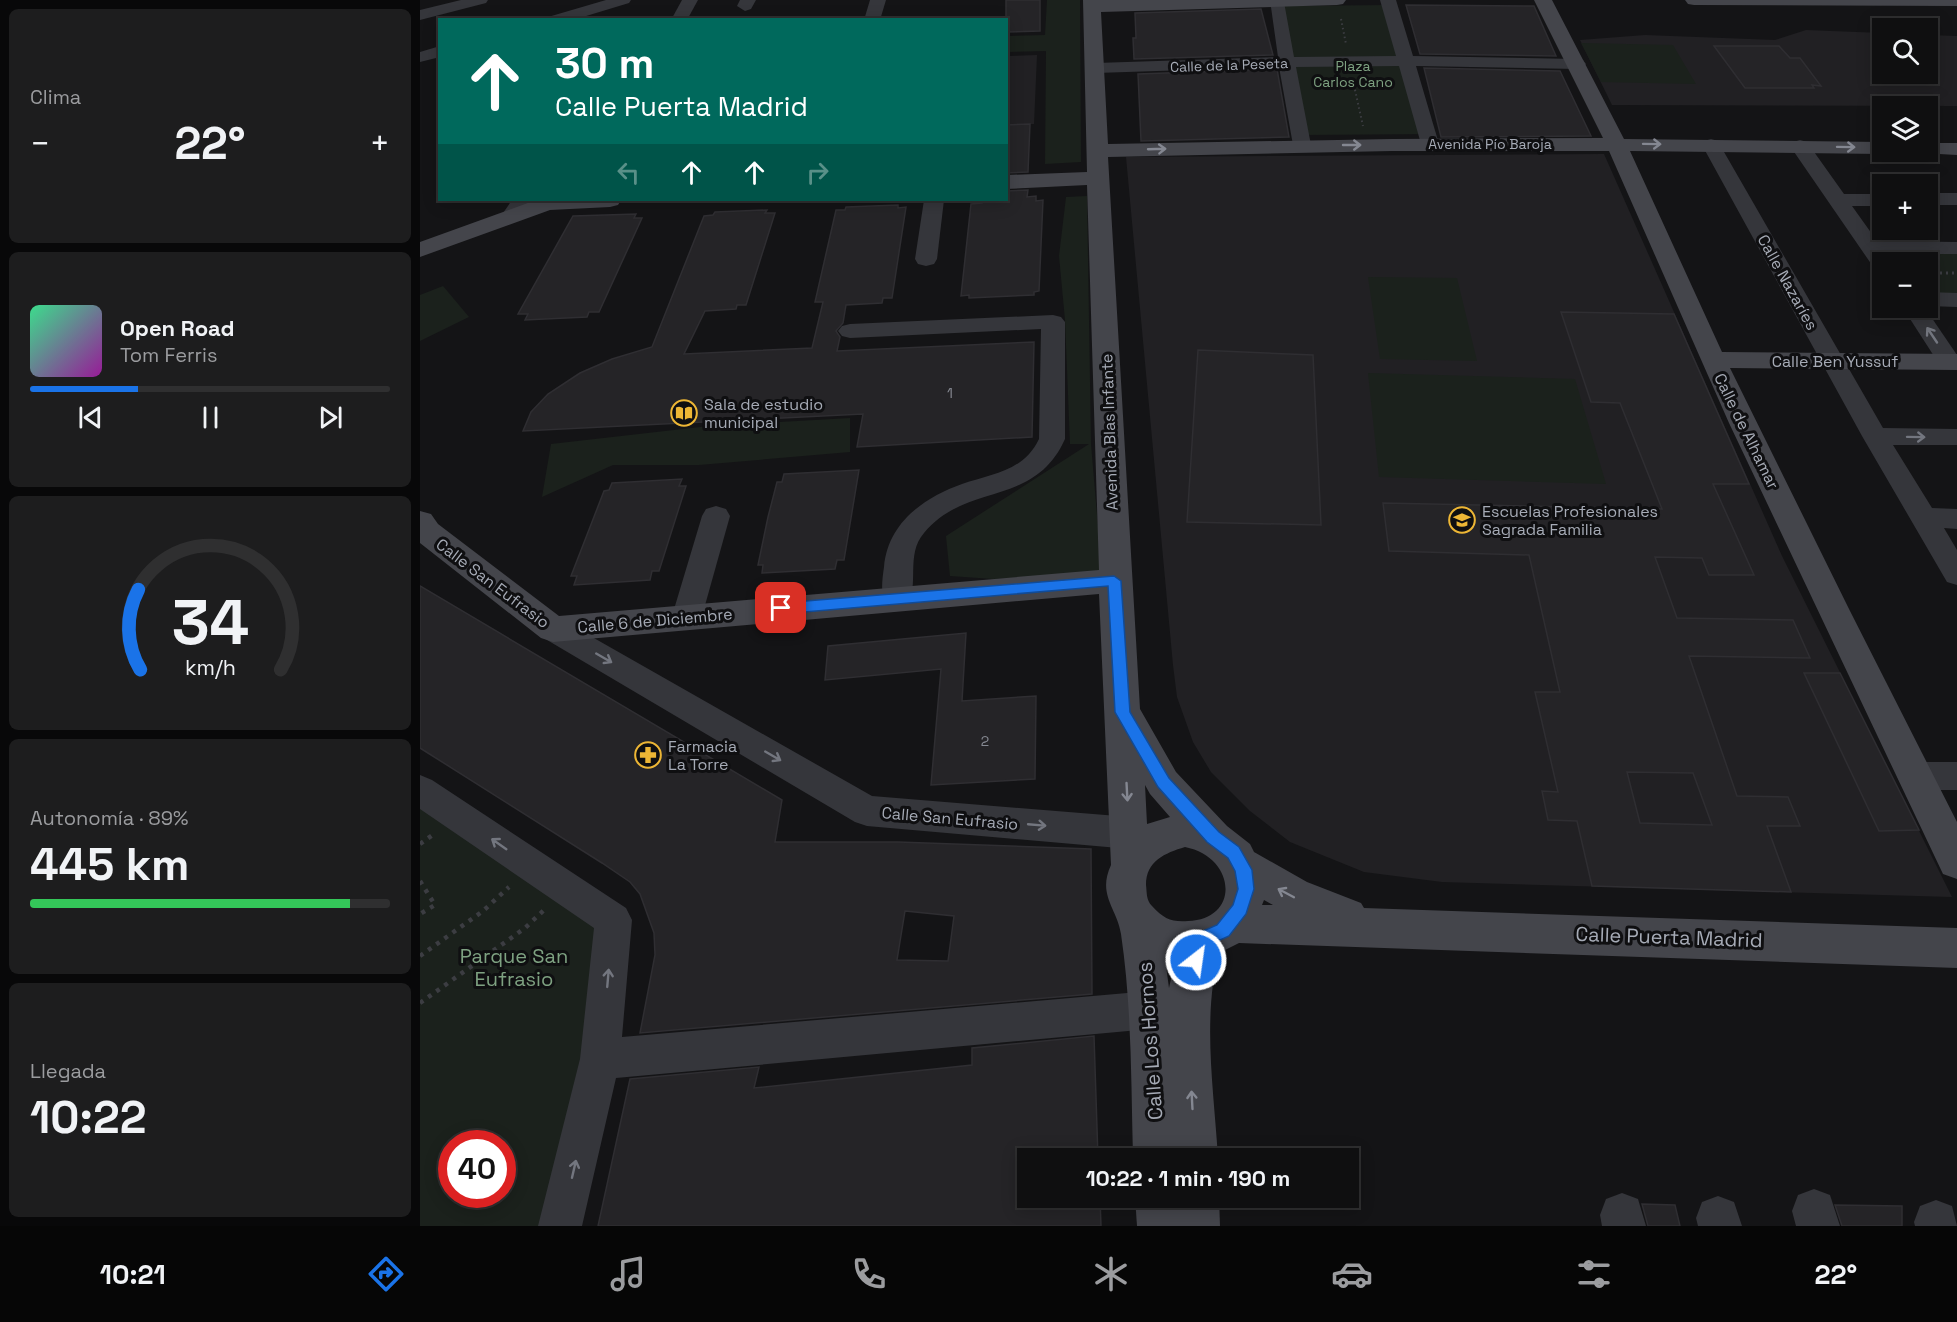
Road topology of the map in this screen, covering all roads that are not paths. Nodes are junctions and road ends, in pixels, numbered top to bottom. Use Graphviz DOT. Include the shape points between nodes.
graph roads {
  1 [pos="480,0"];
  2 [pos="557,0"];
  3 [pos="623,0"];
  4 [pos="690,0"];
  5 [pos="878,0"];
  6 [pos="1337,0"];
  7 [pos="1388,0"];
  8 [pos="1543,0"];
  9 [pos="1694,0"];
  10 [pos="1957,1"];
  11 [pos="1276,2"];
  12 [pos="1092,4"];
  13 [pos="420,15"];
  14 [pos="560,18"];
  15 [pos="680,18"];
  16 [pos="873,18"];
  17 [pos="438,52"];
  18 [pos="420,57"];
  19 [pos="1286,63"];
  20 [pos="1406,63"];
  21 [pos="1576,64"];
  22 [pos="1096,68"];
  23 [pos="1430,144"];
  24 [pos="1615,144"];
  25 [pos="1302,145"];
  26 [pos="1711,145"];
  27 [pos="1800,146"];
  28 [pos="1872,148"];
  29 [pos="1938,149"];
  30 [pos="1957,149"];
  31 [pos="1098,151"];
  32 [pos="1098,178"];
  33 [pos="1008,182"];
  34 [pos="1938,199"];
  35 [pos="1957,199"];
  36 [pos="1838,200"];
  37 [pos="1872,200"];
  38 [pos="589,201"];
  39 [pos="934,201"];
  40 [pos="517,208"];
  41 [pos="1957,248"];
  42 [pos="420,250"];
  43 [pos="1875,252"];
  44 [pos="1911,252"];
  45 [pos="926,259"];
  46 [pos="1938,300"];
  47 [pos="1957,300"];
  48 [pos="1921,318"];
  49 [pos="850,331"];
  50 [pos="1713,360"];
  51 [pos="1832,361"];
  52 [pos="1954,362"];
  53 [pos="1875,436"];
  54 [pos="1957,437"];
  55 [pos="716,516"];
  56 [pos="1926,518"];
  57 [pos="1957,519"];
  58 [pos="422,530"];
  59 [pos="1957,574"];
  60 [pos="1114,581"];
  61 [pos="897,600"];
  62 [pos="687,615"];
  63 [pos="554,629"];
  64 [pos="1123,712"];
  65 [pos="1914,776"];
  66 [pos="1957,776"];
  67 [pos="420,790"];
  68 [pos="1213,837"];
  69 [pos="1130,848"];
  70 [pos="1957,861"];
  71 [pos="1242,865"];
  72 [pos="1141,925"];
  73 [pos="1380,927"];
  74 [pos="1216,932"];
  75 [pos="1957,948"];
  76 [pos="1150,1010"];
  77 [pos="600,1059"];
  78 [pos="1157,1148"];
  79 [pos="1194,1148"];
  80 [pos="1160,1208"];
  81 [pos="1195,1208"];
  82 [pos="560,1226"];
  83 [pos="1161,1226"];
  84 [pos="1196,1226"];
  1 -- 13 [label="street"];
  2 -- 14 [label="street"];
  3 -- 14 [label="street"];
  4 -- 15 [label="street"];
  5 -- 16 [label="street"];
  6 -- 11 [label="street"];
  7 -- 20 [label="street"];
  8 -- 21 [label="street, Calle de Alhamar"];
  9 -- 10 [label="street"];
  11 -- 12 [label="street"];
  11 -- 19 [label="street"];
  12 -- 22 [label="street, Avenida Blas Infante"];
  17 -- 18 [label="street"];
  19 -- 20 [label="street, Calle de la Peseta"];
  19 -- 22 [label="street, Calle de la Peseta"];
  19 -- 25 [label="street"];
  20 -- 21 [label="street, Calle de la Peseta"];
  20 -- 23 [label="street"];
  21 -- 24 [label="street, Calle de Alhamar"];
  22 -- 31 [label="street, Avenida Blas Infante"];
  23 -- 24 [label="street, Avenida Pío Baroja"];
  25 -- 23 [label="street, Avenida Pío Baroja, one-way"];
  24 -- 26 [label="street, Avenida Pío Baroja, one-way"];
  24 -- 50 [label="street, Calle de Alhamar"];
  31 -- 25 [label="street, Avenida Pío Baroja, one-way"];
  26 -- 27 [label="street, Avenida Pío Baroja"];
  26 -- 51 [label="street, Calle Nazaríes"];
  27 -- 28 [label="street, Avenida Pío Baroja, one-way"];
  27 -- 36 [label="street"];
  29 -- 30 [label="street"];
  31 -- 32 [label="street, Avenida Blas Infante"];
  32 -- 33 [label="street"];
  32 -- 60 [label="street, Avenida Blas Infante"];
  34 -- 35 [label="street"];
  36 -- 37 [label="street"];
  36 -- 43 [label="street"];
  38 -- 40 [label="street"];
  39 -- 45 [label="street"];
  40 -- 42 [label="street"];
  41 -- 44 [label="street"];
  46 -- 47 [label="street"];
  52 -- 48 [label="street, one-way"];
  49 -- 61 [label="street" via="1053,322 1052,439 1047,451 1027,471 963,494 930,511 912,528 902,547"];
  50 -- 51 [label="street, Calle Ben Yussuf"];
  50 -- 65 [label="street, Calle de Alhamar"];
  51 -- 52 [label="street, Calle Ben Yussuf"];
  51 -- 53 [label="street, Calle Nazaríes"];
  53 -- 54 [label="street, one-way"];
  53 -- 56 [label="street, Calle Nazaríes"];
  55 -- 62 [label="street"];
  56 -- 57 [label="street"];
  56 -- 59 [label="street, Calle Nazaríes"];
  58 -- 63 [label="street, Calle San Eufrasio"];
  60 -- 61 [label="street, Calle 6 de Diciembre"];
  60 -- 64 [label="street, Avenida Blas Infante"];
  61 -- 62 [label="street, Calle 6 de Diciembre"];
  62 -- 63 [label="street, Calle 6 de Diciembre"];
  63 -- 69 [label="street, Calle San Eufrasio, one-way" via="867,811"];
  64 -- 68 [label="street" via="1163,783"];
  64 -- 69 [label="street, Avenida Blas Infante, one-way"];
  65 -- 66 [label="street"];
  65 -- 70 [label="street, Calle de Alhamar"];
  77 -- 67 [label="street, one-way" via="613,920"];
  68 -- 69 [label="street" via="1193,831 1164,834 1142,848"];
  68 -- 71 [label="street" via="1230,849"];
  69 -- 72 [label="street" via="1125,894"];
  73 -- 71 [label="street, Calle Puerta Madrid, one-way" via="1314,907"];
  71 -- 74 [label="street" via="1246,882 1240,909"];
  72 -- 74 [label="street" via="1155,935 1189,942"];
  72 -- 76 [label="street, Calle Los Hornos"];
  73 -- 74 [label="street, Calle Puerta Madrid"];
  73 -- 75 [label="street, Calle Puerta Madrid"];
  79 -- 74 [label="street, one-way" via="1188,1011 1191,981"];
  76 -- 77 [label="street"];
  76 -- 78 [label="street, Calle Los Hornos"];
  82 -- 77 [label="street, one-way"];
  80 -- 83 [label="street"];
  81 -- 84 [label="street"];
}
